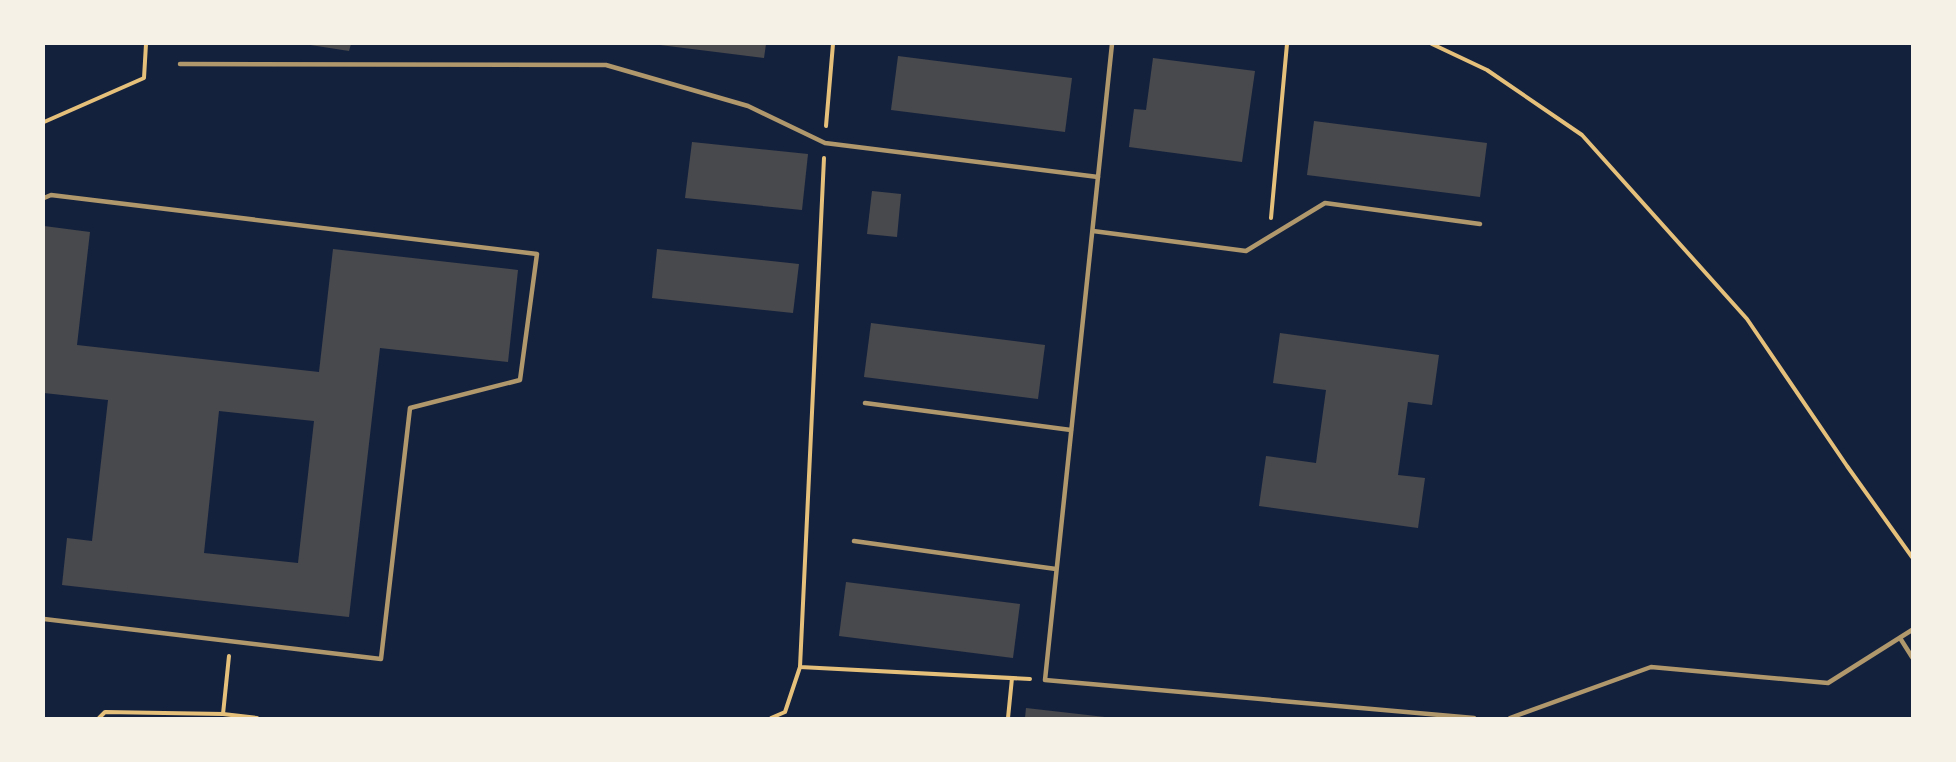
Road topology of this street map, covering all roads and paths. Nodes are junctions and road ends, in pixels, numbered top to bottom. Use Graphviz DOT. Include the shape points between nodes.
graph roads {
  1 [pos="146,44"];
  2 [pos="833,44"];
  3 [pos="1112,44"];
  4 [pos="1287,44"];
  5 [pos="1432,44"];
  6 [pos="180,64"];
  7 [pos="44,122"];
  8 [pos="825,143"];
  9 [pos="1098,177"];
  10 [pos="44,198"];
  11 [pos="1480,224"];
  12 [pos="1092,231"];
  13 [pos="1270,236"];
  14 [pos="865,402"];
  15 [pos="1071,429"];
  16 [pos="854,542"];
  17 [pos="1912,557"];
  18 [pos="1056,569"];
  19 [pos="44,619"];
  20 [pos="1912,630"];
  21 [pos="1900,638"];
  22 [pos="230,641"];
  23 [pos="1912,657"];
  24 [pos="800,667"];
  25 [pos="1012,678"];
  26 [pos="1045,680"];
  27 [pos="223,714"];
  28 [pos="99,718"];
  29 [pos="257,718"];
  30 [pos="771,718"];
  31 [pos="1008,718"];
  32 [pos="1474,718"];
  33 [pos="1510,718"];
  1 -- 7 [label="path" via="144,78"];
  2 -- 8 [label="path"];
  3 -- 9 [label="lane"];
  4 -- 13 [label="path"];
  5 -- 17 [label="path" via="1487,70 1582,135 1747,319"];
  6 -- 8 [label="lane" via="606,65 748,106"];
  8 -- 9 [label="lane"];
  8 -- 24 [label="path"];
  9 -- 12 [label="lane"];
  10 -- 22 [label="lane" via="51,195 537,254 520,380 410,408 381,659"];
  11 -- 13 [label="lane" via="1324,203"];
  12 -- 13 [label="lane" via="1246,250"];
  12 -- 15 [label="lane"];
  14 -- 15 [label="lane"];
  15 -- 18 [label="lane"];
  16 -- 18 [label="lane"];
  18 -- 26 [label="lane"];
  19 -- 22 [label="lane"];
  20 -- 21 [label="lane"];
  21 -- 23 [label="lane"];
  21 -- 33 [label="lane" via="1828,683 1651,667"];
  22 -- 27 [label="path"];
  24 -- 25 [label="path"];
  24 -- 30 [label="path" via="785,712"];
  25 -- 26 [label="path"];
  25 -- 31 [label="path"];
  26 -- 32 [label="lane"];
  27 -- 28 [label="path" via="105,712"];
  27 -- 29 [label="path"];
}
